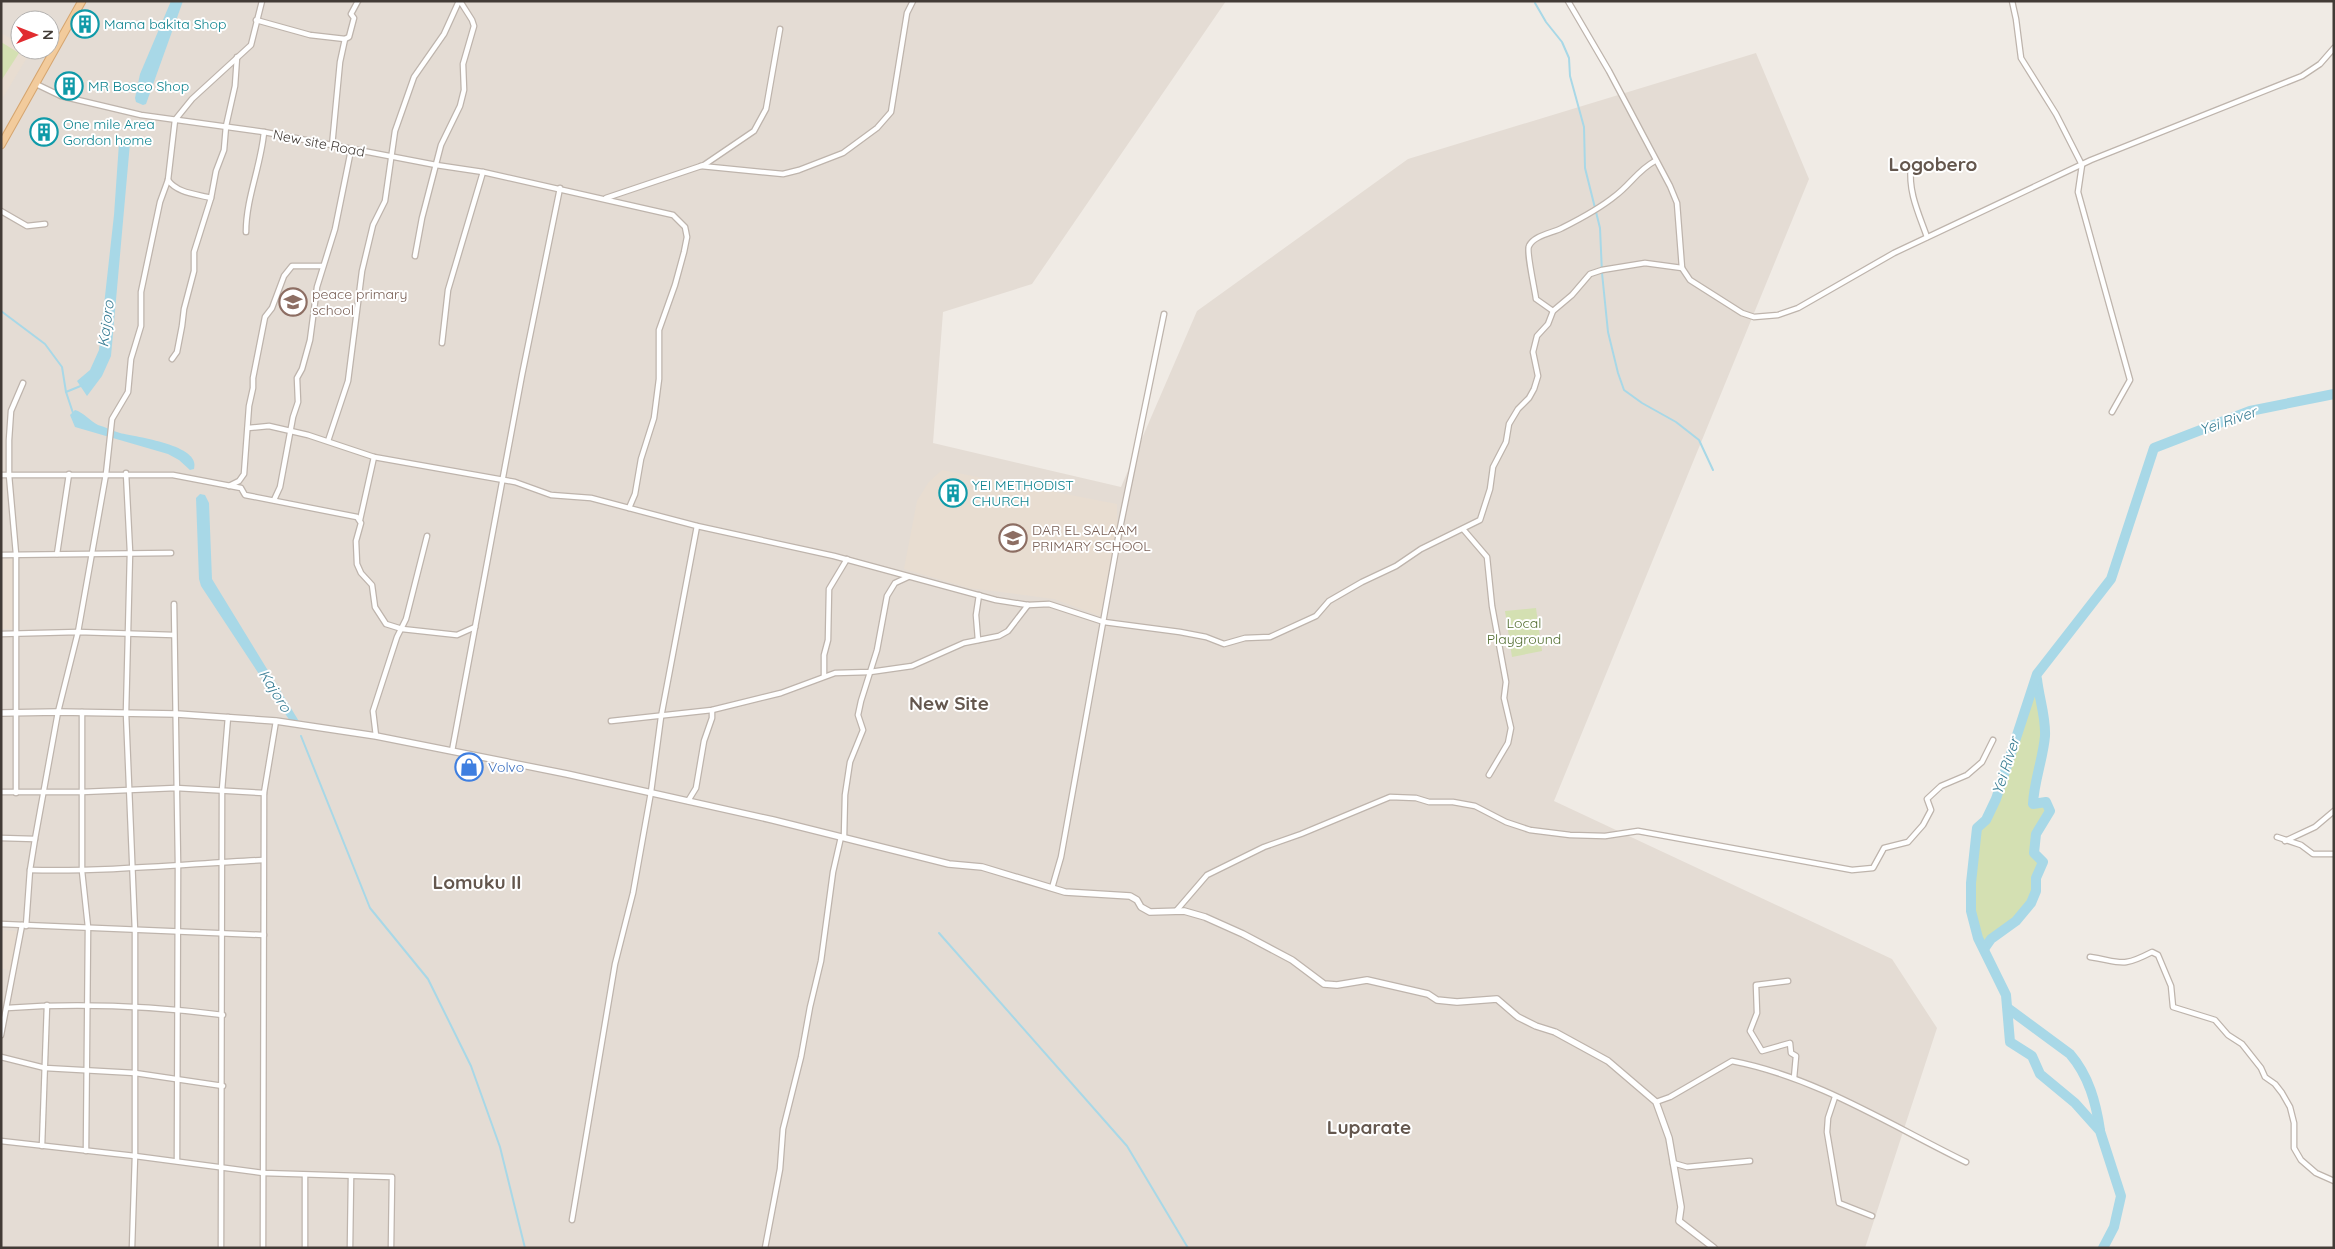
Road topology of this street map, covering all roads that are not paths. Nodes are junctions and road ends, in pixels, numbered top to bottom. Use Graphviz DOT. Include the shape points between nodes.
graph roads {
  1 [pos="82,1"];
  2 [pos="262,1"];
  3 [pos="358,1"];
  4 [pos="459,1"];
  5 [pos="913,1"];
  6 [pos="1568,1"];
  7 [pos="2012,1"];
  8 [pos="256,20"];
  9 [pos="780,29"];
  10 [pos="345,39"];
  11 [pos="2334,48"];
  12 [pos="238,57"];
  13 [pos="36,84"];
  14 [pos="175,120"];
  15 [pos="226,126"];
  16 [pos="264,132"];
  17 [pos="1,145"];
  18 [pos="332,146"];
  19 [pos="351,150"];
  20 [pos="390,157"];
  21 [pos="1655,162"];
  22 [pos="436,165"];
  23 [pos="2082,165"];
  24 [pos="701,166"];
  25 [pos="1911,167"];
  26 [pos="483,172"];
  27 [pos="168,180"];
  28 [pos="560,188"];
  29 [pos="211,198"];
  30 [pos="604,198"];
  31 [pos="1,211"];
  32 [pos="45,224"];
  33 [pos="246,232"];
  34 [pos="1928,237"];
  35 [pos="415,256"];
  36 [pos="323,266"];
  37 [pos="1682,268"];
  38 [pos="1553,311"];
  39 [pos="1164,314"];
  40 [pos="442,343"];
  41 [pos="172,359"];
  42 [pos="23,383"];
  43 [pos="2112,412"];
  44 [pos="248,428"];
  45 [pos="290,432"];
  46 [pos="328,441"];
  47 [pos="374,457"];
  48 [pos="126,473"];
  49 [pos="9,474"];
  50 [pos="69,474"];
  51 [pos="106,474"];
  52 [pos="1,475"];
  53 [pos="502,480"];
  54 [pos="229,486"];
  55 [pos="274,500"];
  56 [pos="629,508"];
  57 [pos="360,520"];
  58 [pos="697,526"];
  59 [pos="1463,529"];
  60 [pos="427,536"];
  61 [pos="130,552"];
  62 [pos="91,553"];
  63 [pos="171,553"];
  64 [pos="16,554"];
  65 [pos="58,554"];
  66 [pos="1,555"];
  67 [pos="847,559"];
  68 [pos="908,577"];
  69 [pos="979,595"];
  70 [pos="174,604"];
  71 [pos="1028,605"];
  72 [pos="1104,622"];
  73 [pos="475,627"];
  74 [pos="402,629"];
  75 [pos="78,632"];
  76 [pos="1,634"];
  77 [pos="16,634"];
  78 [pos="128,634"];
  79 [pos="174,634"];
  80 [pos="978,640"];
  81 [pos="870,672"];
  82 [pos="824,676"];
  83 [pos="712,710"];
  84 [pos="15,712"];
  85 [pos="58,712"];
  86 [pos="82,712"];
  87 [pos="1,713"];
  88 [pos="126,713"];
  89 [pos="178,714"];
  90 [pos="228,717"];
  91 [pos="661,717"];
  92 [pos="276,720"];
  93 [pos="611,721"];
  94 [pos="376,736"];
  95 [pos="1993,740"];
  96 [pos="452,752"];
  97 [pos="1489,775"];
  98 [pos="128,788"];
  99 [pos="176,788"];
  100 [pos="222,790"];
  101 [pos="1,792"];
  102 [pos="44,792"];
  103 [pos="82,792"];
  104 [pos="651,792"];
  105 [pos="16,793"];
  106 [pos="264,793"];
  107 [pos="688,801"];
  108 [pos="2334,811"];
  109 [pos="842,837"];
  110 [pos="2277,837"];
  111 [pos="1,838"];
  112 [pos="35,839"];
  113 [pos="2285,841"];
  114 [pos="2334,854"];
  115 [pos="263,860"];
  116 [pos="222,862"];
  117 [pos="178,865"];
  118 [pos="133,866"];
  119 [pos="30,870"];
  120 [pos="82,871"];
  121 [pos="1052,888"];
  122 [pos="1176,911"];
  123 [pos="1,924"];
  124 [pos="24,925"];
  125 [pos="88,927"];
  126 [pos="135,931"];
  127 [pos="179,931"];
  128 [pos="223,934"];
  129 [pos="264,935"];
  130 [pos="2090,957"];
  131 [pos="1788,981"];
  132 [pos="87,1004"];
  133 [pos="46,1005"];
  134 [pos="7,1008"];
  135 [pos="135,1009"];
  136 [pos="178,1010"];
  137 [pos="222,1015"];
  138 [pos="1,1035"];
  139 [pos="1,1057"];
  140 [pos="45,1068"];
  141 [pos="86,1072"];
  142 [pos="135,1073"];
  143 [pos="1794,1078"];
  144 [pos="178,1079"];
  145 [pos="223,1086"];
  146 [pos="1836,1097"];
  147 [pos="1656,1102"];
  148 [pos="1,1141"];
  149 [pos="42,1146"];
  150 [pos="86,1151"];
  151 [pos="135,1156"];
  152 [pos="177,1161"];
  153 [pos="1750,1161"];
  154 [pos="1966,1162"];
  155 [pos="1673,1163"];
  156 [pos="222,1169"];
  157 [pos="263,1173"];
  158 [pos="305,1174"];
  159 [pos="351,1177"];
  160 [pos="2334,1181"];
  161 [pos="1872,1216"];
  162 [pos="572,1220"];
  163 [pos="132,1248"];
  164 [pos="221,1248"];
  165 [pos="263,1248"];
  166 [pos="304,1248"];
  167 [pos="350,1248"];
  168 [pos="391,1248"];
  169 [pos="765,1248"];
  170 [pos="1714,1248"];
  1 -- 13 [label="main road"];
  2 -- 8 [label="street"];
  3 -- 10 [label="street" via="352,14 350,34"];
  4 -- 20 [label="street" via="444,34 414,77"];
  4 -- 22 [label="street" via="472,20 473,32 464,58 462,98 445,134"];
  5 -- 24 [label="street" via="907,13 891,112 877,128 843,153 783,174"];
  6 -- 21 [label="street" via="1609,71"];
  7 -- 23 [label="street" via="2021,58 2056,114"];
  8 -- 10 [label="street" via="310,35"];
  8 -- 12 [label="street" via="252,44"];
  9 -- 24 [label="street" via="766,109 754,131"];
  10 -- 18 [label="street"];
  11 -- 23 [label="street" via="2320,64 2296,79 2184,121"];
  12 -- 14 [label="street" via="192,99"];
  12 -- 15 [label="street" via="236,86"];
  13 -- 14 [label="street, New site Road" via="61,96"];
  13 -- 17 [label="main road"];
  14 -- 15 [label="street, New site Road"];
  14 -- 27 [label="street"];
  15 -- 16 [label="street, New site Road"];
  15 -- 29 [label="street" via="224,150"];
  16 -- 18 [label="street, New site Road"];
  16 -- 33 [label="street"];
  18 -- 19 [label="street, New site Road"];
  19 -- 20 [label="street, New site Road"];
  19 -- 36 [label="street" via="335,229"];
  20 -- 22 [label="street, New site Road"];
  20 -- 46 [label="street" via="385,201 373,225 362,271 348,381"];
  21 -- 37 [label="street" via="1677,203"];
  21 -- 38 [label="street" via="1644,167 1617,195 1600,207 1529,245 1536,299"];
  22 -- 26 [label="street, New site Road"];
  22 -- 35 [label="street"];
  23 -- 34 [label="street"];
  23 -- 43 [label="street" via="2078,192 2130,380"];
  24 -- 30 [label="street"];
  25 -- 34 [label="street" via="1912,196"];
  26 -- 28 [label="street, New site Road"];
  26 -- 40 [label="street" via="448,290"];
  27 -- 29 [label="street" via="182,191"];
  27 -- 51 [label="street" via="163,188 141,292 141,326 131,359 128,392 112,419"];
  28 -- 30 [label="street, New site Road"];
  28 -- 53 [label="street"];
  29 -- 41 [label="street" via="194,252 194,271 177,352"];
  30 -- 56 [label="street, New site Road" via="674,215 685,227 687,237 675,285 658,330 659,379 654,418"];
  31 -- 32 [label="street" via="27,226"];
  34 -- 37 [label="street" via="1798,308 1767,317 1754,317 1735,310 1690,280"];
  36 -- 44 [label="street" via="292,266 265,317 253,378"];
  36 -- 45 [label="street" via="310,340 297,378 298,402"];
  37 -- 38 [label="street" via="1645,263 1602,270 1590,274"];
  38 -- 59 [label="street" via="1548,324 1537,336 1533,352 1538,376 1534,389 1509,424 1506,442 1493,467 1480,520"];
  39 -- 72 [label="street"];
  42 -- 49 [label="street" via="12,411"];
  44 -- 45 [label="street" via="269,426"];
  44 -- 54 [label="street" via="244,474"];
  45 -- 46 [label="street"];
  45 -- 55 [label="street" via="280,487"];
  46 -- 47 [label="street"];
  47 -- 53 [label="street"];
  47 -- 57 [label="street"];
  48 -- 51 [label="street"];
  48 -- 54 [label="street" via="173,475"];
  48 -- 61 [label="street"];
  49 -- 50 [label="street"];
  49 -- 52 [label="street"];
  49 -- 64 [label="street"];
  50 -- 51 [label="street"];
  50 -- 65 [label="street"];
  51 -- 62 [label="street"];
  53 -- 56 [label="street" via="551,495 591,498"];
  53 -- 73 [label="street"];
  54 -- 55 [label="street" via="241,488 245,495"];
  55 -- 57 [label="street"];
  56 -- 58 [label="street"];
  57 -- 74 [label="street" via="356,550 359,570 372,585 375,607 382,619 391,627"];
  58 -- 67 [label="street"];
  58 -- 91 [label="street"];
  59 -- 72 [label="street" via="1329,601 1316,616 1270,637 1246,638 1224,644 1180,632"];
  59 -- 97 [label="street" via="1487,557 1506,682 1504,698 1511,728 1508,744"];
  60 -- 74 [label="street"];
  61 -- 62 [label="street"];
  61 -- 63 [label="street"];
  61 -- 78 [label="street"];
  62 -- 65 [label="street"];
  62 -- 75 [label="street"];
  64 -- 65 [label="street"];
  64 -- 66 [label="street"];
  64 -- 77 [label="street"];
  67 -- 68 [label="street"];
  67 -- 82 [label="street" via="829,589"];
  68 -- 69 [label="street"];
  68 -- 81 [label="street" via="895,583 887,596"];
  69 -- 71 [label="street"];
  69 -- 80 [label="street" via="976,615"];
  70 -- 79 [label="street"];
  71 -- 72 [label="street" via="1049,604"];
  71 -- 80 [label="street" via="1008,632"];
  72 -- 121 [label="street" via="1061,856"];
  73 -- 74 [label="street" via="457,635"];
  73 -- 96 [label="street"];
  74 -- 94 [label="street" via="373,711"];
  75 -- 77 [label="street"];
  75 -- 78 [label="street"];
  75 -- 85 [label="street"];
  76 -- 77 [label="street"];
  77 -- 84 [label="street"];
  78 -- 79 [label="street"];
  78 -- 88 [label="street"];
  79 -- 89 [label="street"];
  80 -- 81 [label="street" via="912,666"];
  81 -- 82 [label="street"];
  81 -- 109 [label="street" via="858,711 862,730 850,762"];
  82 -- 83 [label="street" via="781,693"];
  83 -- 91 [label="street"];
  83 -- 107 [label="street" via="696,788"];
  84 -- 85 [label="street"];
  84 -- 87 [label="street"];
  84 -- 105 [label="street"];
  85 -- 86 [label="street"];
  85 -- 102 [label="street"];
  86 -- 88 [label="street"];
  86 -- 103 [label="street"];
  88 -- 89 [label="street"];
  88 -- 98 [label="street"];
  89 -- 90 [label="street"];
  89 -- 99 [label="street"];
  90 -- 92 [label="street"];
  90 -- 100 [label="street"];
  91 -- 93 [label="street"];
  91 -- 104 [label="street"];
  92 -- 94 [label="street"];
  92 -- 106 [label="street"];
  94 -- 96 [label="street"];
  95 -- 122 [label="street" via="1982,762 1967,775 1942,786 1927,800 1931,810 1908,842 1884,848 1873,868 1852,870 1638,831 1590,836 1530,830 1475,806 1390,797 1264,847 1207,875"];
  96 -- 104 [label="street"];
  98 -- 99 [label="street"];
  98 -- 103 [label="street"];
  98 -- 118 [label="street"];
  99 -- 100 [label="street"];
  99 -- 117 [label="street"];
  100 -- 106 [label="street"];
  100 -- 116 [label="street"];
  101 -- 105 [label="street"];
  102 -- 103 [label="street"];
  102 -- 105 [label="street"];
  102 -- 112 [label="street"];
  103 -- 120 [label="street"];
  104 -- 107 [label="street"];
  104 -- 162 [label="street" via="633,893 615,964"];
  106 -- 115 [label="street"];
  107 -- 109 [label="street"];
  108 -- 113 [label="street" via="2315,827"];
  109 -- 121 [label="street" via="949,864 982,867"];
  109 -- 169 [label="street" via="833,872 821,961 802,1057 783,1129 780,1169"];
  110 -- 113 [label="street"];
  111 -- 112 [label="street"];
  112 -- 119 [label="street"];
  113 -- 114 [label="street" via="2301,845 2313,854"];
  115 -- 116 [label="street"];
  115 -- 129 [label="street"];
  116 -- 117 [label="street"];
  116 -- 128 [label="street"];
  117 -- 118 [label="street"];
  117 -- 127 [label="street"];
  118 -- 120 [label="street"];
  118 -- 126 [label="street"];
  119 -- 120 [label="street"];
  119 -- 124 [label="street"];
  120 -- 125 [label="street"];
  121 -- 122 [label="street" via="1066,892 1130,896 1150,912"];
  122 -- 147 [label="street" via="1204,917 1243,934 1292,960 1324,984 1367,980 1428,994 1437,1000 1497,1000 1518,1017 1555,1032 1608,1061"];
  123 -- 124 [label="street"];
  124 -- 125 [label="street"];
  124 -- 134 [label="street"];
  125 -- 126 [label="street"];
  125 -- 132 [label="street"];
  126 -- 127 [label="street"];
  126 -- 135 [label="street"];
  127 -- 128 [label="street"];
  127 -- 136 [label="street"];
  128 -- 129 [label="street"];
  128 -- 137 [label="street"];
  129 -- 157 [label="street"];
  130 -- 160 [label="street" via="2122,964 2152,952 2158,955 2171,986 2173,1006 2215,1020 2228,1035 2242,1044 2290,1107 2294,1148 2301,1160 2316,1173"];
  131 -- 143 [label="street" via="1756,985 1757,1013 1750,1030 1762,1051 1790,1043 1791,1053 1796,1056"];
  132 -- 133 [label="street"];
  132 -- 135 [label="street"];
  132 -- 141 [label="street"];
  133 -- 134 [label="street"];
  133 -- 140 [label="street"];
  134 -- 138 [label="street"];
  135 -- 136 [label="street"];
  135 -- 142 [label="street"];
  136 -- 137 [label="street"];
  136 -- 144 [label="street"];
  137 -- 145 [label="street"];
  139 -- 140 [label="street"];
  140 -- 141 [label="street"];
  140 -- 149 [label="street"];
  141 -- 142 [label="street"];
  141 -- 150 [label="street"];
  142 -- 144 [label="street"];
  142 -- 151 [label="street"];
  143 -- 146 [label="street"];
  143 -- 147 [label="street" via="1760,1066 1732,1061"];
  144 -- 145 [label="street"];
  144 -- 152 [label="street"];
  145 -- 156 [label="street"];
  146 -- 154 [label="street"];
  146 -- 161 [label="street" via="1828,1118 1827,1132 1839,1202"];
  147 -- 155 [label="street" via="1669,1138"];
  148 -- 149 [label="street"];
  149 -- 150 [label="street"];
  150 -- 151 [label="street"];
  151 -- 152 [label="street"];
  151 -- 163 [label="street"];
  152 -- 156 [label="street"];
  153 -- 155 [label="street" via="1687,1167"];
  155 -- 170 [label="street" via="1681,1207 1679,1221"];
  156 -- 157 [label="street"];
  156 -- 164 [label="street"];
  157 -- 158 [label="street"];
  157 -- 165 [label="street"];
  158 -- 159 [label="street"];
  158 -- 166 [label="street"];
  159 -- 167 [label="street"];
  159 -- 168 [label="street" via="392,1177"];
}
